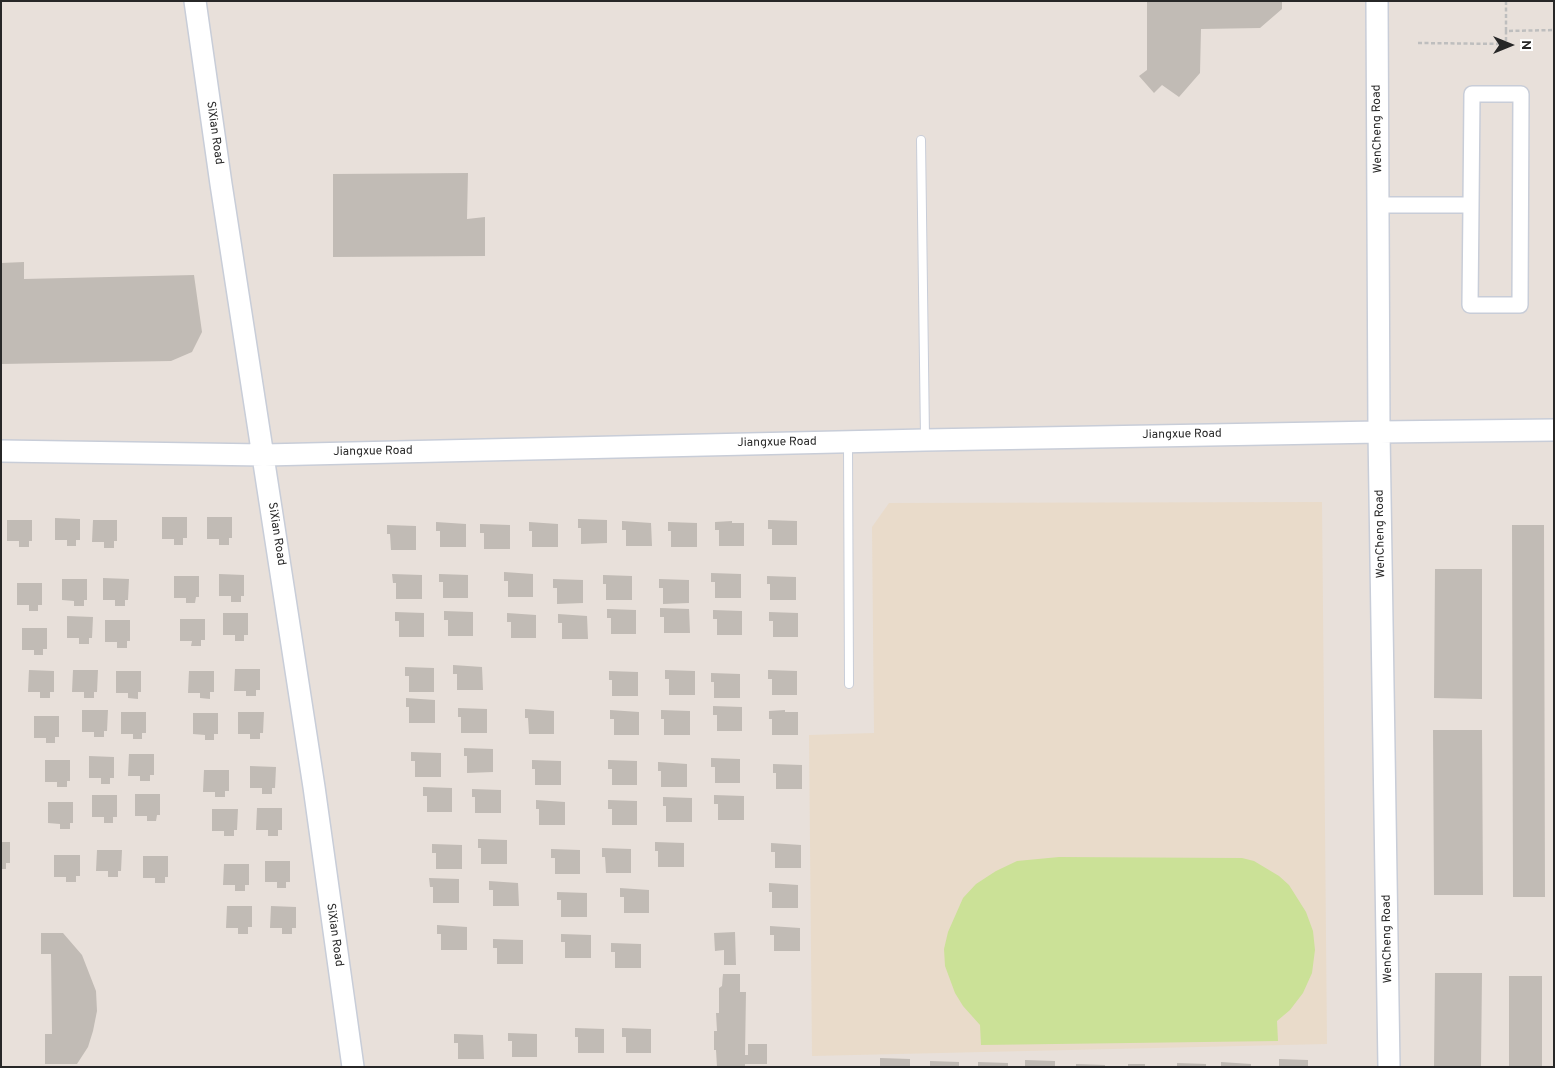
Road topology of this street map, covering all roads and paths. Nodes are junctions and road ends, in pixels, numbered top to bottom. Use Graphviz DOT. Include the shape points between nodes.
graph roads {
  1 [pos="195,1"];
  2 [pos="1377,1"];
  3 [pos="1506,1"];
  4 [pos="1554,30"];
  5 [pos="1506,31"];
  6 [pos="1418,43"];
  7 [pos="921,140"];
  8 [pos="1379,205"];
  9 [pos="1471,205"];
  10 [pos="1554,430"];
  11 [pos="1380,432"];
  12 [pos="925,440"];
  13 [pos="848,442"];
  14 [pos="1,451"];
  15 [pos="264,455"];
  16 [pos="849,684"];
  17 [pos="353,1067"];
  18 [pos="1390,1067"];
  1 -- 15 [label="main road, SiXian Road"];
  2 -- 8 [label="main road, WenCheng Road"];
  3 -- 5 [label="path"];
  4 -- 5 [label="path"];
  5 -- 6 [label="path" via="1506,44"];
  7 -- 12 [label="lane"];
  8 -- 9 [label="street"];
  8 -- 11 [label="main road, WenCheng Road"];
  9 -- 9 [label="street" via="1470,305 1520,305 1521,94 1472,94"];
  10 -- 11 [label="main road, Jiangxue Road"];
  11 -- 12 [label="main road, Jiangxue Road"];
  11 -- 18 [label="main road, WenCheng Road"];
  12 -- 13 [label="main road, Jiangxue Road"];
  13 -- 15 [label="main road, Jiangxue Road"];
  13 -- 16 [label="lane"];
  14 -- 15 [label="main road, Jiangxue Road"];
  15 -- 17 [label="main road, SiXian Road"];
}
